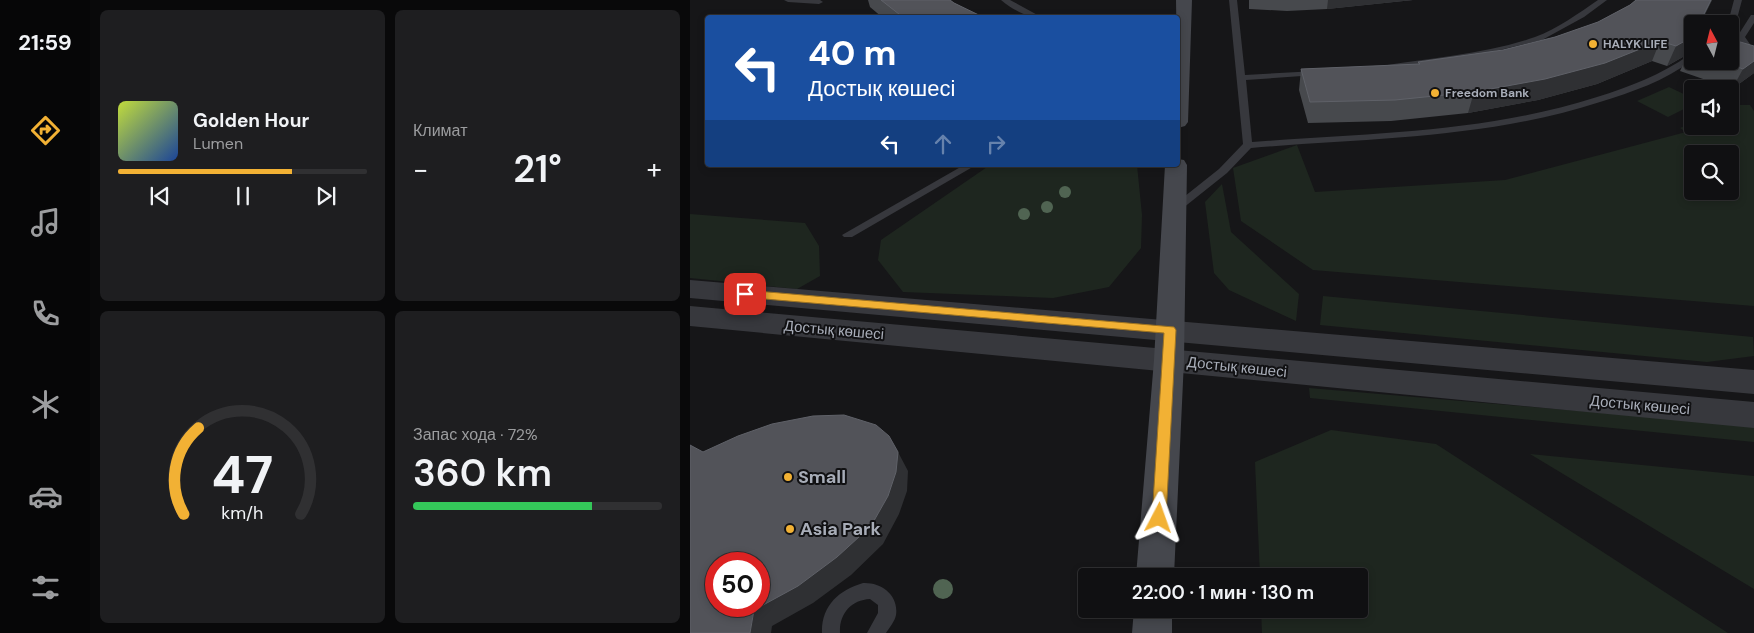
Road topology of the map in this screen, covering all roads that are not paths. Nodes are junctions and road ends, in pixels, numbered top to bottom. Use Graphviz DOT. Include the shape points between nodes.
graph roads {
  1 [pos="788,0"];
  2 [pos="1005,0"];
  3 [pos="1184,0"];
  4 [pos="1233,0"];
  5 [pos="1603,0"];
  6 [pos="819,2"];
  7 [pos="1747,8"];
  8 [pos="1033,15"];
  9 [pos="1734,15"];
  10 [pos="1754,56"];
  11 [pos="1684,63"];
  12 [pos="1374,69"];
  13 [pos="1326,72"];
  14 [pos="1241,78"];
  15 [pos="1180,81"];
  16 [pos="1248,145"];
  17 [pos="967,167"];
  18 [pos="1175,167"];
  19 [pos="1174,210"];
  20 [pos="848,235"];
  21 [pos="690,289"];
  22 [pos="690,316"];
  23 [pos="1170,345"];
  24 [pos="1754,382"];
  25 [pos="1754,415"];
  26 [pos="1156,568"];
  27 [pos="1153,618"];
  28 [pos="831,633"];
  29 [pos="876,633"];
  30 [pos="1152,633"];
  1 -- 6 [label="lane"];
  2 -- 8 [label="lane"];
  3 -- 15 [label="main road"];
  4 -- 14 [label="lane"];
  5 -- 12 [label="lane" via="1539,38 1470,55"];
  7 -- 9 [label="lane"];
  7 -- 10 [label="lane" via="1741,37"];
  11 -- 16 [label="lane" via="1639,86 1579,106 1507,123 1424,134"];
  13 -- 14 [label="lane"];
  14 -- 16 [label="lane"];
  16 -- 19 [label="lane" via="1223,171"];
  17 -- 20 [label="lane"];
  18 -- 19 [label="main road"];
  19 -- 23 [label="main road"];
  21 -- 23 [label="street, Достық көшесі"];
  22 -- 23 [label="street, Достық көшесі"];
  23 -- 24 [label="street, Достық көшесі"];
  23 -- 25 [label="street, Достық көшесі"];
  23 -- 26 [label="main road"];
  27 -- 30 [label="main road"];
  28 -- 29 [label="lane" via="831,620 837,607 862,592 877,593 886,602 887,615"];
}
